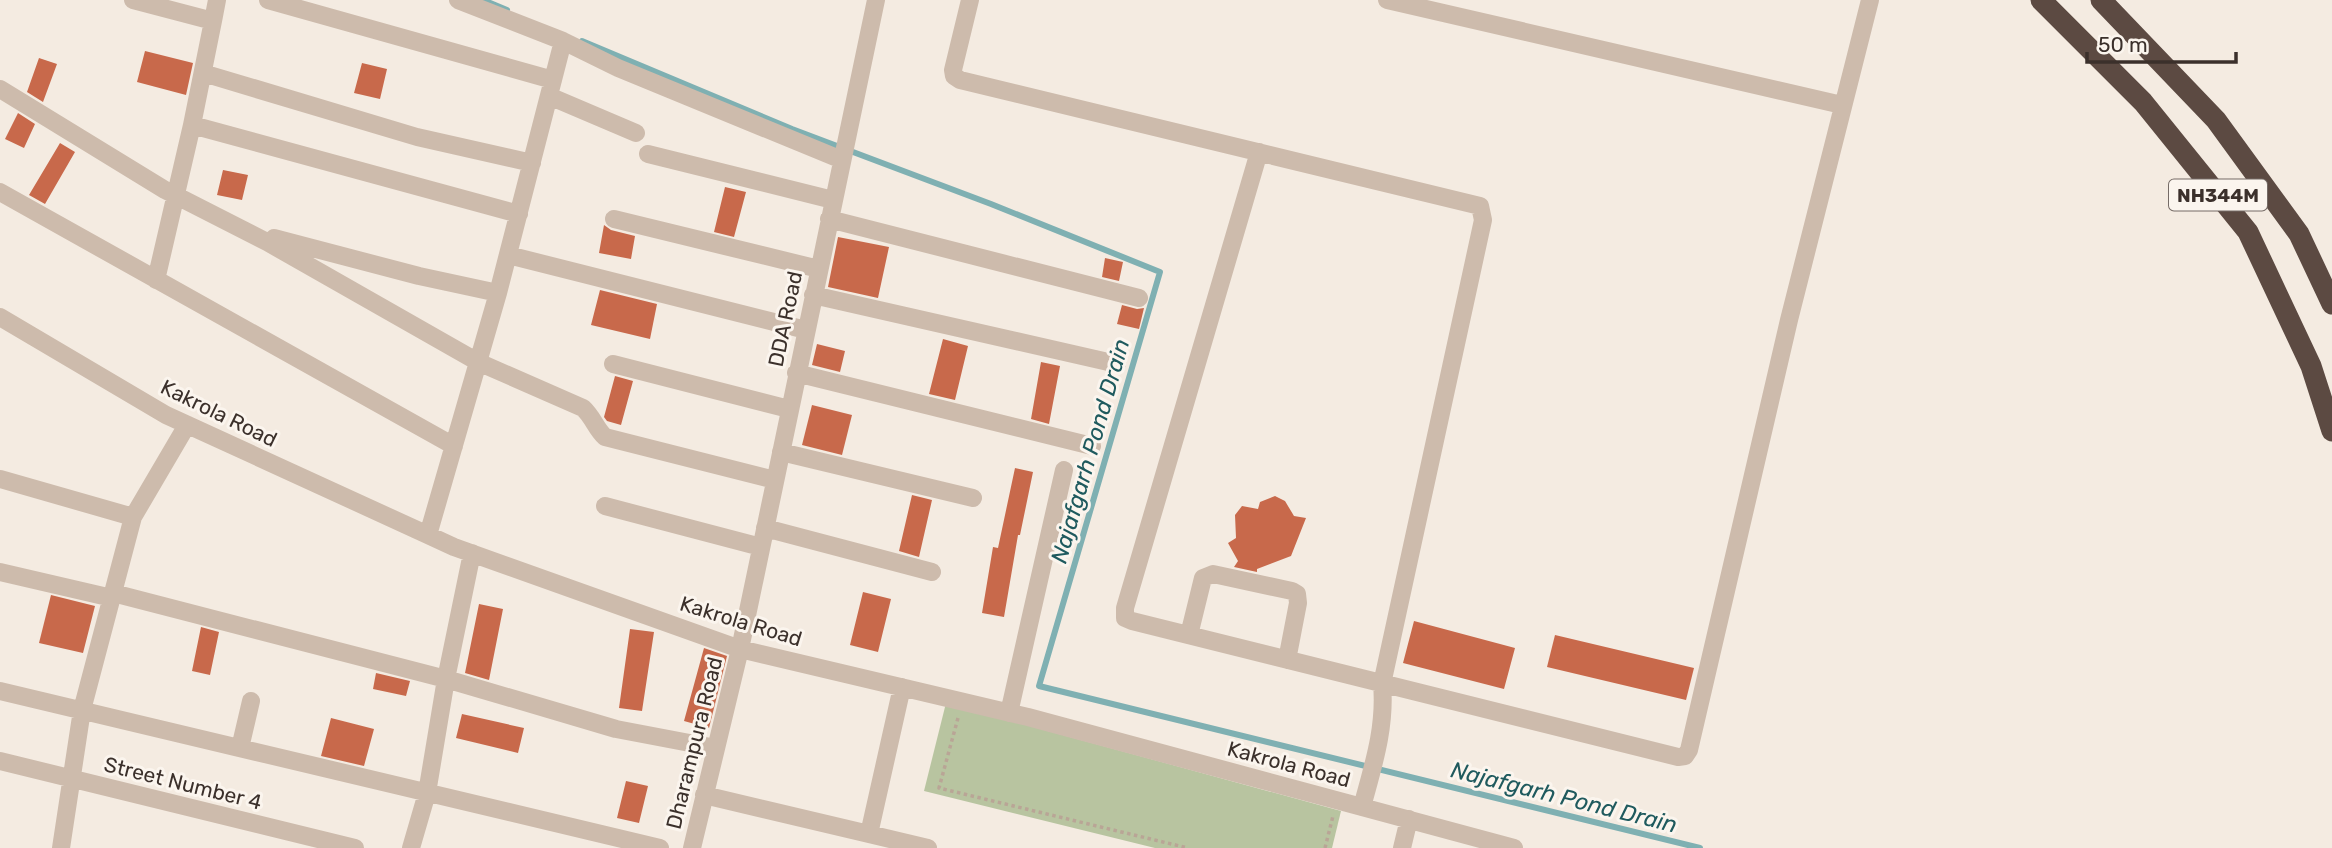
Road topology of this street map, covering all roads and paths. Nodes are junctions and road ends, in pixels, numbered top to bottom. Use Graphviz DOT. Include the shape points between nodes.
graph roads {
  1 [pos="133,0"];
  2 [pos="217,0"];
  3 [pos="268,0"];
  4 [pos="458,0"];
  5 [pos="876,0"];
  6 [pos="970,0"];
  7 [pos="1387,0"];
  8 [pos="1870,0"];
  9 [pos="2041,0"];
  10 [pos="2101,0"];
  11 [pos="213,21"];
  12 [pos="564,41"];
  13 [pos="203,72"];
  14 [pos="551,88"];
  15 [pos="0,89"];
  16 [pos="1842,106"];
  17 [pos="192,125"];
  18 [pos="636,133"];
  19 [pos="844,149"];
  20 [pos="1259,152"];
  21 [pos="648,154"];
  22 [pos="532,163"];
  23 [pos="0,192"];
  24 [pos="177,196"];
  25 [pos="833,200"];
  26 [pos="519,214"];
  27 [pos="614,219"];
  28 [pos="829,219"];
  29 [pos="243,229"];
  30 [pos="508,255"];
  31 [pos="819,269"];
  32 [pos="156,280"];
  33 [pos="498,293"];
  34 [pos="813,295"];
  35 [pos="1139,298"];
  36 [pos="2332,304"];
  37 [pos="1,324"];
  38 [pos="806,330"];
  39 [pos="478,362"];
  40 [pos="613,364"];
  41 [pos="1116,364"];
  42 [pos="796,373"];
  43 [pos="789,410"];
  44 [pos="187,425"];
  45 [pos="2332,431"];
  46 [pos="454,446"];
  47 [pos="1092,446"];
  48 [pos="781,452"];
  49 [pos="1064,470"];
  50 [pos="0,479"];
  51 [pos="775,480"];
  52 [pos="973,498"];
  53 [pos="604,506"];
  54 [pos="133,517"];
  55 [pos="765,528"];
  56 [pos="428,535"];
  57 [pos="761,547"];
  58 [pos="472,553"];
  59 [pos="0,572"];
  60 [pos="932,572"];
  61 [pos="112,596"];
  62 [pos="1189,635"];
  63 [pos="740,649"];
  64 [pos="1287,660"];
  65 [pos="446,680"];
  66 [pos="1382,684"];
  67 [pos="902,687"];
  68 [pos="0,691"];
  69 [pos="251,701"];
  70 [pos="82,710"];
  71 [pos="1009,713"];
  72 [pos="959,715"];
  73 [pos="240,748"];
  74 [pos="716,748"];
  75 [pos="0,761"];
  76 [pos="73,780"];
  77 [pos="428,793"];
  78 [pos="704,795"];
  79 [pos="1362,807"];
  80 [pos="1409,820"];
  81 [pos="869,834"];
  82 [pos="61,848"];
  83 [pos="355,848"];
  84 [pos="411,848"];
  85 [pos="660,848"];
  86 [pos="692,848"];
  87 [pos="928,848"];
  88 [pos="1188,848"];
  89 [pos="1402,848"];
  90 [pos="1514,848"];
  1 -- 11 [label="street"];
  2 -- 11 [label="street"];
  3 -- 14 [label="street"];
  4 -- 12 [label="street"];
  5 -- 19 [label="street, DDA Road"];
  6 -- 20 [label="street" via="953,70 960,80"];
  7 -- 16 [label="street"];
  8 -- 16 [label="street"];
  9 -- 45 [label="highway, NH344M" via="2143,102 2248,232 2311,366"];
  10 -- 36 [label="highway, NH344M" via="2216,120 2299,234"];
  11 -- 13 [label="street"];
  12 -- 14 [label="street"];
  12 -- 19 [label="street" via="618,68"];
  13 -- 17 [label="street"];
  13 -- 22 [label="street" via="417,136"];
  14 -- 18 [label="street"];
  14 -- 22 [label="street"];
  15 -- 24 [label="street"];
  16 -- 66 [label="street" via="1685,756"];
  17 -- 24 [label="street"];
  17 -- 26 [label="street"];
  19 -- 25 [label="street, DDA Road"];
  20 -- 62 [label="street" via="1125,608 1125,618 1132,621"];
  20 -- 66 [label="street" via="1480,206 1483,214"];
  21 -- 25 [label="street"];
  22 -- 26 [label="street"];
  23 -- 32 [label="street"];
  24 -- 29 [label="street"];
  24 -- 32 [label="street"];
  25 -- 28 [label="street, DDA Road"];
  26 -- 30 [label="street"];
  27 -- 31 [label="street"];
  28 -- 31 [label="street, DDA Road"];
  28 -- 35 [label="street"];
  29 -- 33 [label="street"];
  29 -- 39 [label="street"];
  30 -- 33 [label="street"];
  30 -- 38 [label="street"];
  31 -- 34 [label="street, DDA Road"];
  32 -- 46 [label="street"];
  33 -- 39 [label="street"];
  34 -- 38 [label="street, DDA Road"];
  34 -- 41 [label="street"];
  37 -- 44 [label="street, Kakrola Road"];
  38 -- 42 [label="street, DDA Road"];
  39 -- 46 [label="street"];
  39 -- 51 [label="street" via="583,408 605,437"];
  40 -- 43 [label="street"];
  42 -- 43 [label="street, DDA Road"];
  42 -- 47 [label="street"];
  43 -- 48 [label="street, DDA Road"];
  44 -- 54 [label="street"];
  44 -- 56 [label="street, Kakrola Road"];
  46 -- 56 [label="street"];
  48 -- 51 [label="street, DDA Road"];
  48 -- 52 [label="street"];
  49 -- 71 [label="street"];
  50 -- 54 [label="street"];
  51 -- 55 [label="street, DDA Road"];
  53 -- 57 [label="street"];
  54 -- 61 [label="street"];
  55 -- 57 [label="street, DDA Road"];
  55 -- 60 [label="street"];
  56 -- 58 [label="street, Kakrola Road"];
  57 -- 63 [label="street, DDA Road"];
  58 -- 63 [label="street, Kakrola Road"];
  58 -- 65 [label="street"];
  59 -- 61 [label="street"];
  61 -- 65 [label="street"];
  61 -- 70 [label="street"];
  62 -- 64 [label="street"];
  62 -- 64 [label="street" via="1207,575 1292,591 1298,603"];
  63 -- 67 [label="street, Kakrola Road"];
  63 -- 74 [label="street, Dharampura Road"];
  64 -- 66 [label="street"];
  65 -- 74 [label="street" via="616,729"];
  65 -- 77 [label="street"];
  66 -- 79 [label="street" via="1379,746"];
  67 -- 71 [label="street, Kakrola Road"];
  67 -- 81 [label="street"];
  68 -- 70 [label="street"];
  69 -- 73 [label="street"];
  70 -- 73 [label="street"];
  70 -- 76 [label="street"];
  71 -- 79 [label="street, Kakrola Road"];
  72 -- 88 [label="path" via="939,788"];
  73 -- 77 [label="street"];
  74 -- 78 [label="street, Dharampura Road"];
  75 -- 76 [label="street, Street Number 4"];
  76 -- 82 [label="street"];
  76 -- 83 [label="street, Street Number 4"];
  77 -- 84 [label="street"];
  77 -- 85 [label="street"];
  78 -- 81 [label="street"];
  78 -- 86 [label="street, Dharampura Road"];
  79 -- 80 [label="street, Kakrola Road"];
  80 -- 89 [label="street"];
  80 -- 90 [label="street, Kakrola Road"];
  81 -- 87 [label="street"];
}
